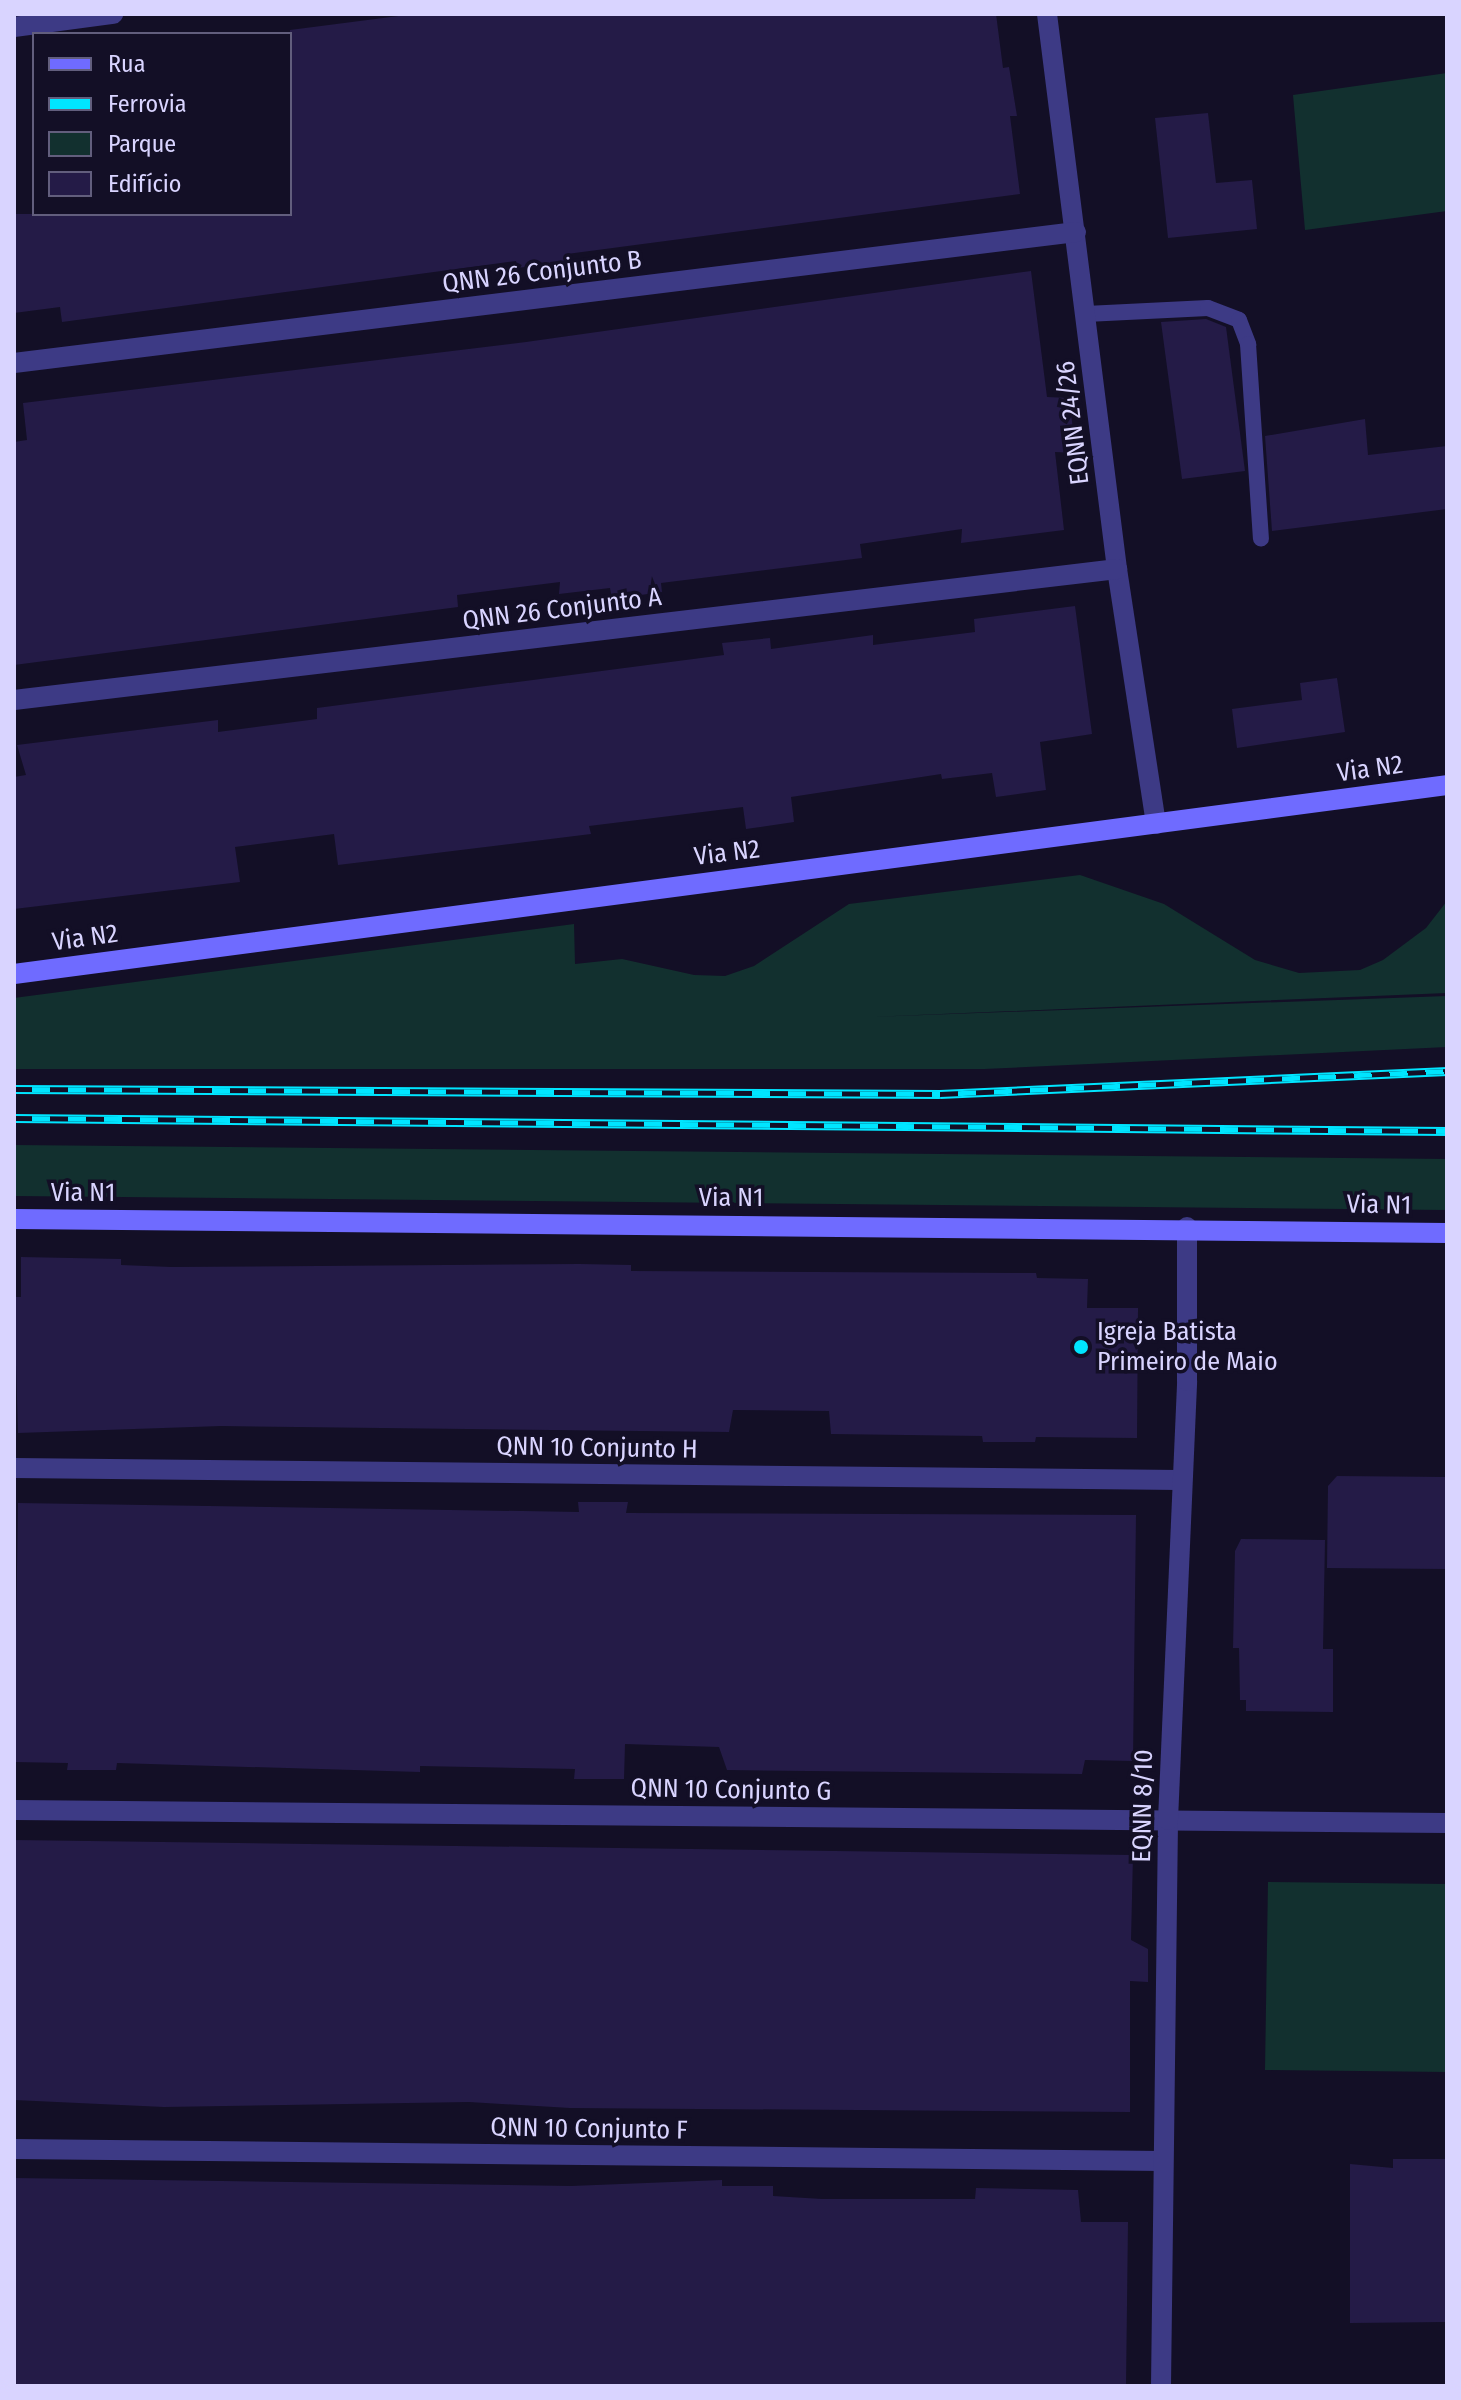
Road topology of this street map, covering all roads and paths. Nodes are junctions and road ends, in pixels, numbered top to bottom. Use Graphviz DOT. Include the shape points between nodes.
graph roads {
  1 [pos="113,14"];
  2 [pos="1047,14"];
  3 [pos="14,27"];
  4 [pos="1076,232"];
  5 [pos="1086,314"];
  6 [pos="14,363"];
  7 [pos="1261,539"];
  8 [pos="1117,569"];
  9 [pos="14,700"];
  10 [pos="1447,785"];
  11 [pos="1156,824"];
  12 [pos="14,974"];
  13 [pos="14,1219"];
  14 [pos="1187,1227"];
  15 [pos="1447,1233"];
  16 [pos="14,1468"];
  17 [pos="1179,1480"];
  18 [pos="14,1810"];
  19 [pos="1168,1820"];
  20 [pos="1447,1823"];
  21 [pos="14,2149"];
  22 [pos="1163,2161"];
  23 [pos="1161,2386"];
  1 -- 3 [label="street"];
  2 -- 4 [label="street, EQNN 24/26"];
  4 -- 5 [label="street, EQNN 24/26"];
  4 -- 6 [label="street, QNN 26 Conjunto B"];
  5 -- 7 [label="lane" via="1208,308 1239,320 1248,344"];
  5 -- 8 [label="street, EQNN 24/26"];
  8 -- 9 [label="street, QNN 26 Conjunto A"];
  8 -- 11 [label="street, EQNN 24/26"];
  10 -- 11 [label="main road, Via N2"];
  11 -- 12 [label="main road, Via N2"];
  13 -- 14 [label="main road, Via N1"];
  14 -- 15 [label="main road, Via N1"];
  14 -- 17 [label="street, EQNN 8/10" via="1187,1381"];
  16 -- 17 [label="street, QNN 10 Conjunto H"];
  17 -- 19 [label="street, EQNN 8/10"];
  18 -- 19 [label="street, QNN 10 Conjunto G"];
  19 -- 20 [label="street, QNN 10 Conjunto G"];
  19 -- 22 [label="street, EQNN 8/10"];
  21 -- 22 [label="street, QNN 10 Conjunto F"];
  22 -- 23 [label="street, EQNN 8/10"];
}
